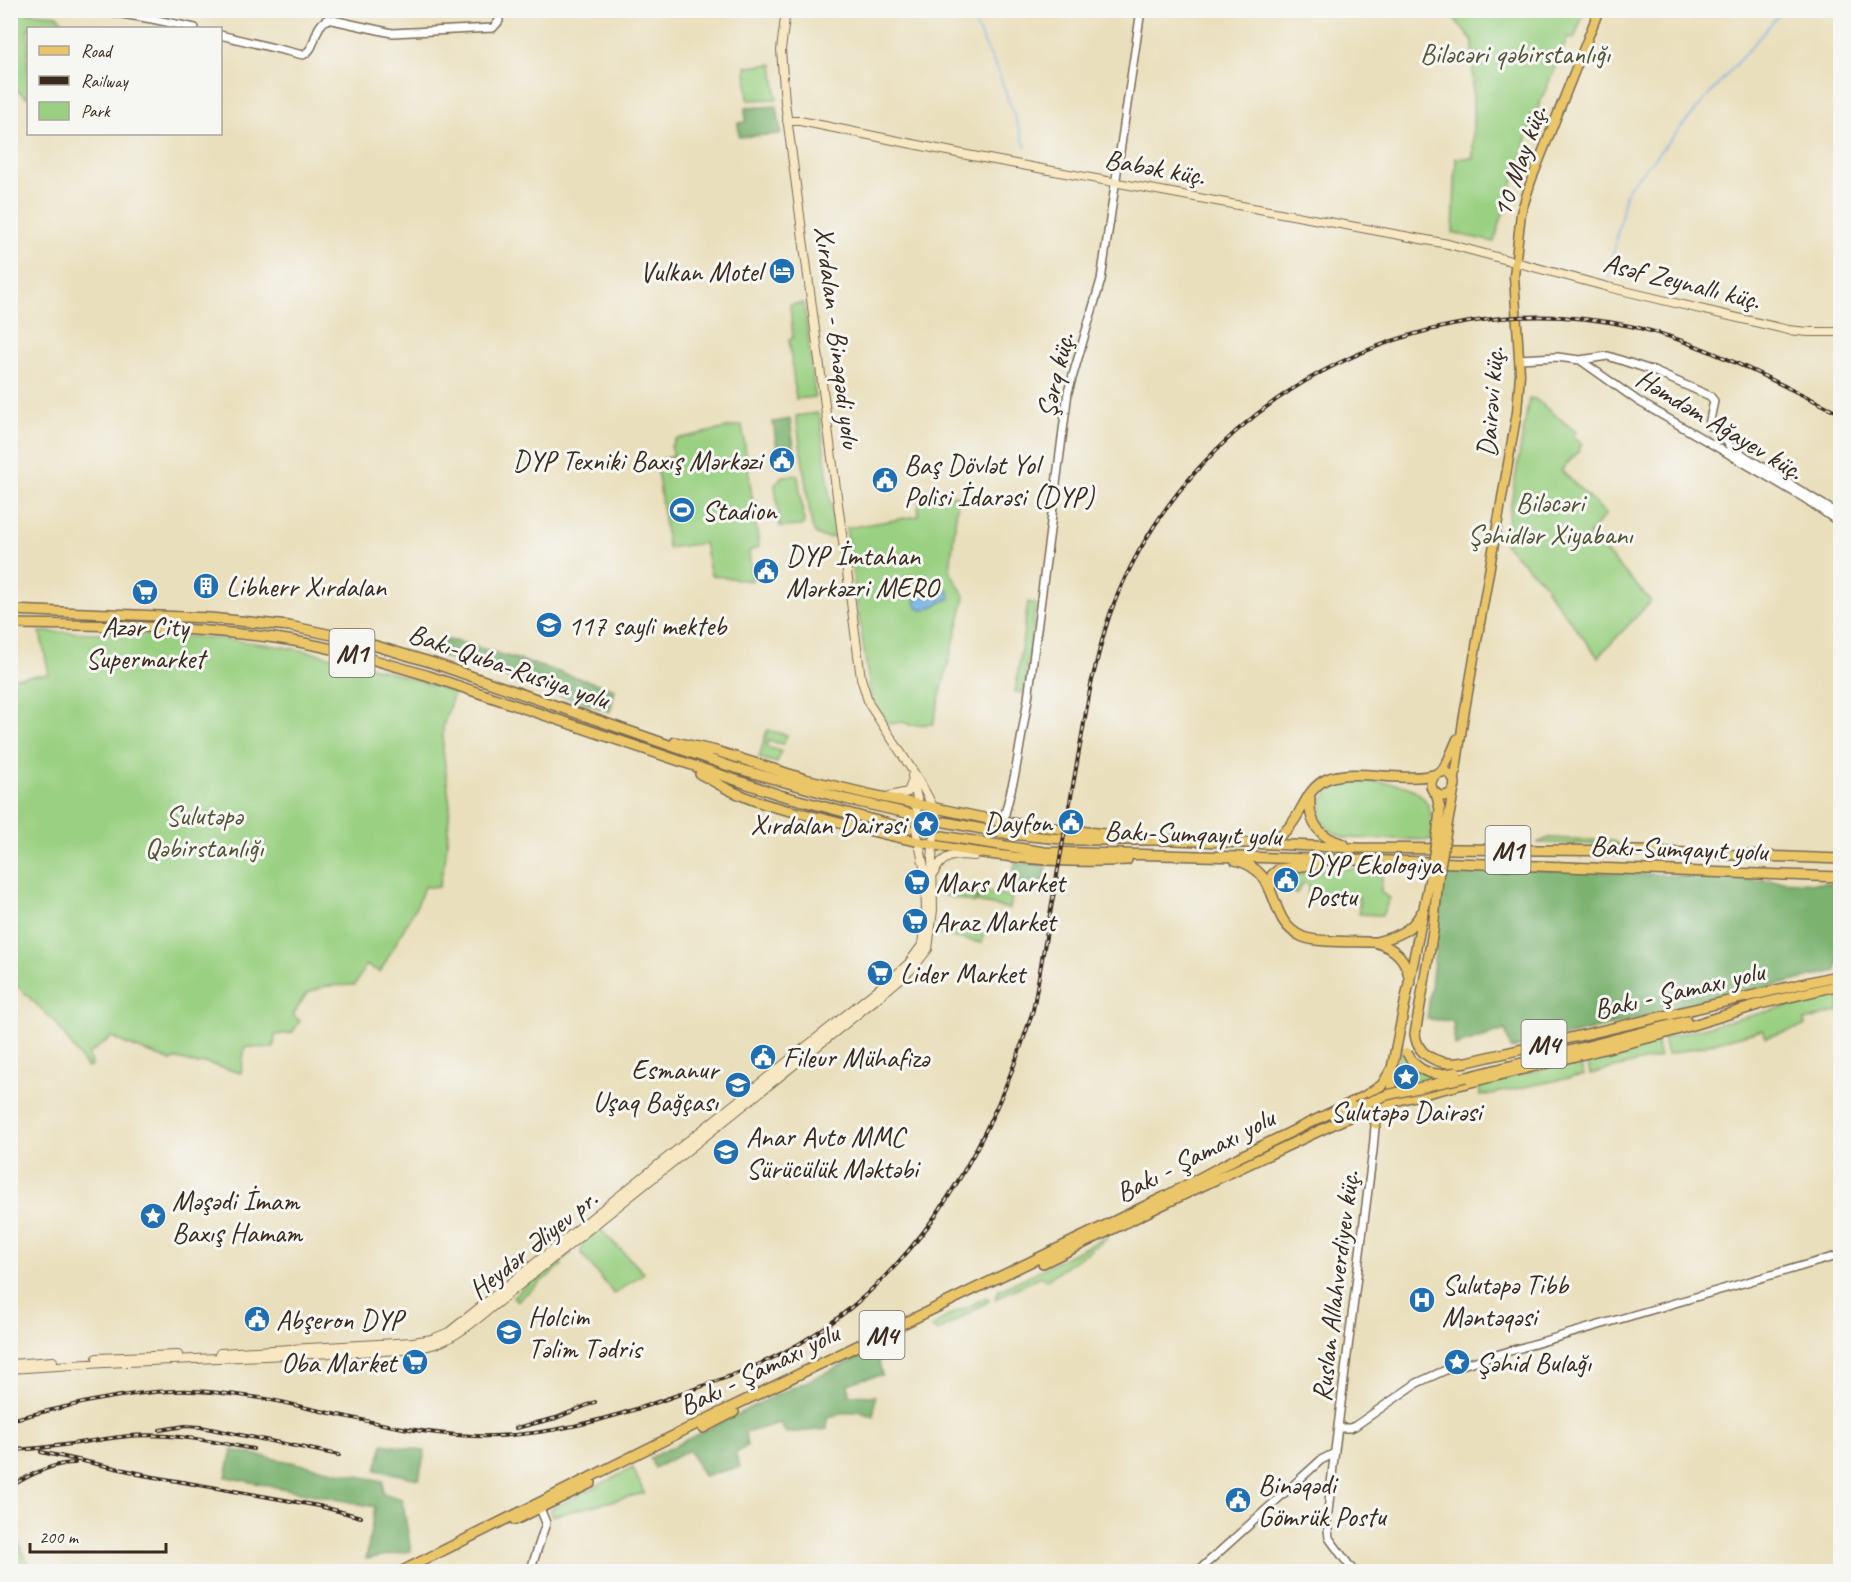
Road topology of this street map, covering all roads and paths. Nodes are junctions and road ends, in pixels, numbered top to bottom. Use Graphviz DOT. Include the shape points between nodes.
graph roads {
  1 [pos="45,10"];
  2 [pos="98,10"];
  3 [pos="498,10"];
  4 [pos="786,10"];
  5 [pos="1141,10"];
  6 [pos="1599,10"];
  7 [pos="61,11"];
  8 [pos="191,27"];
  9 [pos="222,35"];
  10 [pos="787,122"];
  11 [pos="1116,183"];
  12 [pos="1515,261"];
  13 [pos="1840,332"];
  14 [pos="1519,359"];
  15 [pos="1580,360"];
  16 [pos="1840,516"];
  17 [pos="1840,523"];
  18 [pos="10,610"];
  19 [pos="10,624"];
  20 [pos="1463,721"];
  21 [pos="638,734"];
  22 [pos="904,758"];
  23 [pos="677,761"];
  24 [pos="1438,773"];
  25 [pos="912,777"];
  26 [pos="1395,777"];
  27 [pos="1454,786"];
  28 [pos="1434,792"];
  29 [pos="868,794"];
  30 [pos="1310,795"];
  31 [pos="917,803"];
  32 [pos="934,807"];
  33 [pos="910,814"];
  34 [pos="945,822"];
  35 [pos="1003,822"];
  36 [pos="908,829"];
  37 [pos="1442,831"];
  38 [pos="942,836"];
  39 [pos="1175,840"];
  40 [pos="918,841"];
  41 [pos="933,844"];
  42 [pos="1249,844"];
  43 [pos="1358,848"];
  44 [pos="1176,856"];
  45 [pos="1212,857"];
  46 [pos="1028,859"];
  47 [pos="1840,859"];
  48 [pos="1366,860"];
  49 [pos="932,877"];
  50 [pos="1840,877"];
  51 [pos="1434,878"];
  52 [pos="1272,892"];
  53 [pos="1427,900"];
  54 [pos="929,918"];
  55 [pos="1374,942"];
  56 [pos="1840,975"];
  57 [pos="1410,982"];
  58 [pos="1840,985"];
  59 [pos="1758,1005"];
  60 [pos="1657,1028"];
  61 [pos="1424,1053"];
  62 [pos="1392,1068"];
  63 [pos="1382,1085"];
  64 [pos="1424,1094"];
  65 [pos="1363,1097"];
  66 [pos="1402,1099"];
  67 [pos="1372,1108"];
  68 [pos="1376,1124"];
  69 [pos="1161,1206"];
  70 [pos="1840,1255"];
  71 [pos="201,1356"];
  72 [pos="10,1364"];
  73 [pos="10,1369"];
  74 [pos="1338,1428"];
  75 [pos="1335,1453"];
  76 [pos="540,1508"];
  77 [pos="400,1572"];
  78 [pos="414,1572"];
  79 [pos="530,1572"];
  80 [pos="1197,1572"];
  81 [pos="1354,1572"];
  1 -- 7 [label="street"];
  2 -- 8 [label="street"];
  3 -- 9 [label="street" via="499,21 493,28 385,32 328,19 318,27 310,50 303,55"];
  4 -- 10 [label="main road, Xırdalan - Binəqədi yolu" via="781,55"];
  5 -- 11 [label="street, Şərq küç."];
  6 -- 12 [label="main road, 10 May küç." via="1527,193"];
  10 -- 11 [label="main road, Babək küç." via="800,120"];
  10 -- 22 [label="main road, Xırdalan - Binəqədi yolu" via="861,678 869,704"];
  11 -- 12 [label="main road, Babək küç." via="1406,235"];
  11 -- 35 [label="street, Şərq küç." via="1101,280 1069,384 1028,699"];
  12 -- 13 [label="main road, Asəf Zeynallı küç." via="1788,330"];
  12 -- 14 [label="main road, Dairəvi küç."];
  14 -- 15 [label="street"];
  14 -- 20 [label="main road, Dairəvi küç." via="1515,432"];
  15 -- 16 [label="street" via="1606,356 1651,370 1713,399 1710,428 1721,432 1730,447"];
  15 -- 17 [label="street, Həmdəm Ağayev küç." via="1638,401"];
  18 -- 21 [label="highway, Bakı-Quba-Rusiya yolu / M1" via="289,626 356,640 433,663"];
  19 -- 23 [label="highway, Bakı-Quba-Rusiya yolu / M1" via="209,631 316,645 397,666"];
  20 -- 24 [label="main road, Dairəvi küç." via="1451,754"];
  20 -- 27 [label="main road, Dairəvi küç."];
  21 -- 29 [label="highway" via="716,751"];
  21 -- 33 [label="highway, Bakı-Quba-Rusiya yolu / M1" via="784,783"];
  22 -- 25 [label="main road"];
  22 -- 32 [label="main road"];
  23 -- 36 [label="highway, Bakı-Quba-Rusiya yolu / M1" via="790,798"];
  23 -- 40 [label="highway" via="745,797"];
  24 -- 26 [label="highway"];
  24 -- 27 [label="highway" via="1449,774"];
  24 -- 28 [label="highway" via="1432,780"];
  25 -- 29 [label="main road" via="910,789 903,794"];
  25 -- 31 [label="main road"];
  26 -- 28 [label="highway" via="1419,782"];
  26 -- 30 [label="highway" via="1334,777 1318,784"];
  27 -- 28 [label="highway" via="1446,795"];
  27 -- 37 [label="highway"];
  28 -- 37 [label="highway"];
  29 -- 31 [label="highway"];
  30 -- 42 [label="highway" via="1283,833"];
  30 -- 43 [label="highway" via="1311,817 1318,831 1332,841"];
  31 -- 32 [label="highway"];
  31 -- 40 [label="main road"];
  32 -- 35 [label="highway"];
  32 -- 41 [label="main road"];
  34 -- 39 [label="highway, Bakı-Sumqayıt yolu / M1" via="1046,838"];
  35 -- 39 [label="highway"];
  37 -- 51 [label="highway, bridge"];
  38 -- 44 [label="highway, Bakı-Sumqayıt yolu / M1" via="1044,852"];
  39 -- 42 [label="highway, Bakı-Sumqayıt yolu / M1"];
  40 -- 41 [label="highway"];
  40 -- 54 [label="main road, Heydər Əliyev pr."];
  41 -- 46 [label="highway"];
  41 -- 49 [label="main road, Heydər Əliyev pr."];
  42 -- 43 [label="highway, Bakı-Sumqayıt yolu / M1"];
  43 -- 47 [label="highway, Bakı-Sumqayıt yolu / M1" via="1638,851"];
  44 -- 45 [label="highway, Bakı-Sumqayıt yolu / M1"];
  44 -- 46 [label="highway" via="1112,861"];
  45 -- 48 [label="highway, Bakı-Sumqayıt yolu / M1"];
  45 -- 52 [label="highway" via="1254,867"];
  46 -- 49 [label="main road" via="953,855 939,864"];
  48 -- 50 [label="highway, Bakı-Sumqayıt yolu / M1"];
  48 -- 52 [label="highway" via="1279,869 1272,875"];
  49 -- 54 [label="main road, Heydər Əliyev pr."];
  51 -- 53 [label="highway"];
  51 -- 61 [label="highway" via="1433,931 1415,1028"];
  52 -- 55 [label="highway" via="1283,919 1303,937"];
  53 -- 55 [label="highway" via="1416,922 1406,931"];
  53 -- 57 [label="highway"];
  53 -- 60 [label="highway, bridge" via="1426,924 1404,1036 1407,1053 1425,1072 1441,1076"];
  54 -- 71 [label="main road, Heydər Əliyev pr." via="928,949 904,975 452,1338 435,1346 404,1350"];
  55 -- 57 [label="highway" via="1392,949 1404,960"];
  56 -- 61 [label="highway, Bakı - Şamaxı yolu / M4" via="1467,1062 1445,1063"];
  57 -- 62 [label="highway"];
  58 -- 59 [label="highway, Bakı - Şamaxı yolu / M4"];
  59 -- 60 [label="highway, Bakı - Şamaxı yolu / M4"];
  59 -- 64 [label="highway, Bakı - Şamaxı yolu / M4" via="1660,1035"];
  60 -- 69 [label="highway, Bakı - Şamaxı yolu / M4, bridge" via="1379,1098 1245,1161"];
  61 -- 64 [label="highway" via="1438,1078"];
  62 -- 63 [label="highway"];
  62 -- 66 [label="highway" via="1392,1085"];
  63 -- 65 [label="highway, Bakı - Şamaxı yolu"];
  63 -- 67 [label="street"];
  64 -- 66 [label="highway, Bakı - Şamaxı yolu / M4"];
  65 -- 67 [label="highway" via="1372,1101"];
  65 -- 77 [label="highway, Bakı - Şamaxı yolu / M4"];
  66 -- 67 [label="highway, Bakı - Şamaxı yolu / M4"];
  66 -- 68 [label="street" via="1386,1109"];
  67 -- 68 [label="highway"];
  67 -- 69 [label="highway, Bakı - Şamaxı yolu / M4"];
  68 -- 74 [label="street, Ruslan Allahverdiyev küç."];
  69 -- 76 [label="highway, Bakı - Şamaxı yolu / M4"];
  70 -- 74 [label="street, Ruslan Allahverdiyev küç." via="1448,1369 1417,1383 1355,1426"];
  71 -- 72 [label="main road, Heydər Əliyev pr."];
  71 -- 73 [label="main road, Heydər Əliyev pr."];
  74 -- 75 [label="street, Ruslan Allahverdiyev küç."];
  75 -- 80 [label="street" via="1322,1460"];
  75 -- 81 [label="street, Ruslan Allahverdiyev küç." via="1328,1535"];
  76 -- 78 [label="highway, Bakı - Şamaxı yolu / M4"];
  76 -- 79 [label="street" via="546,1522"];
}
